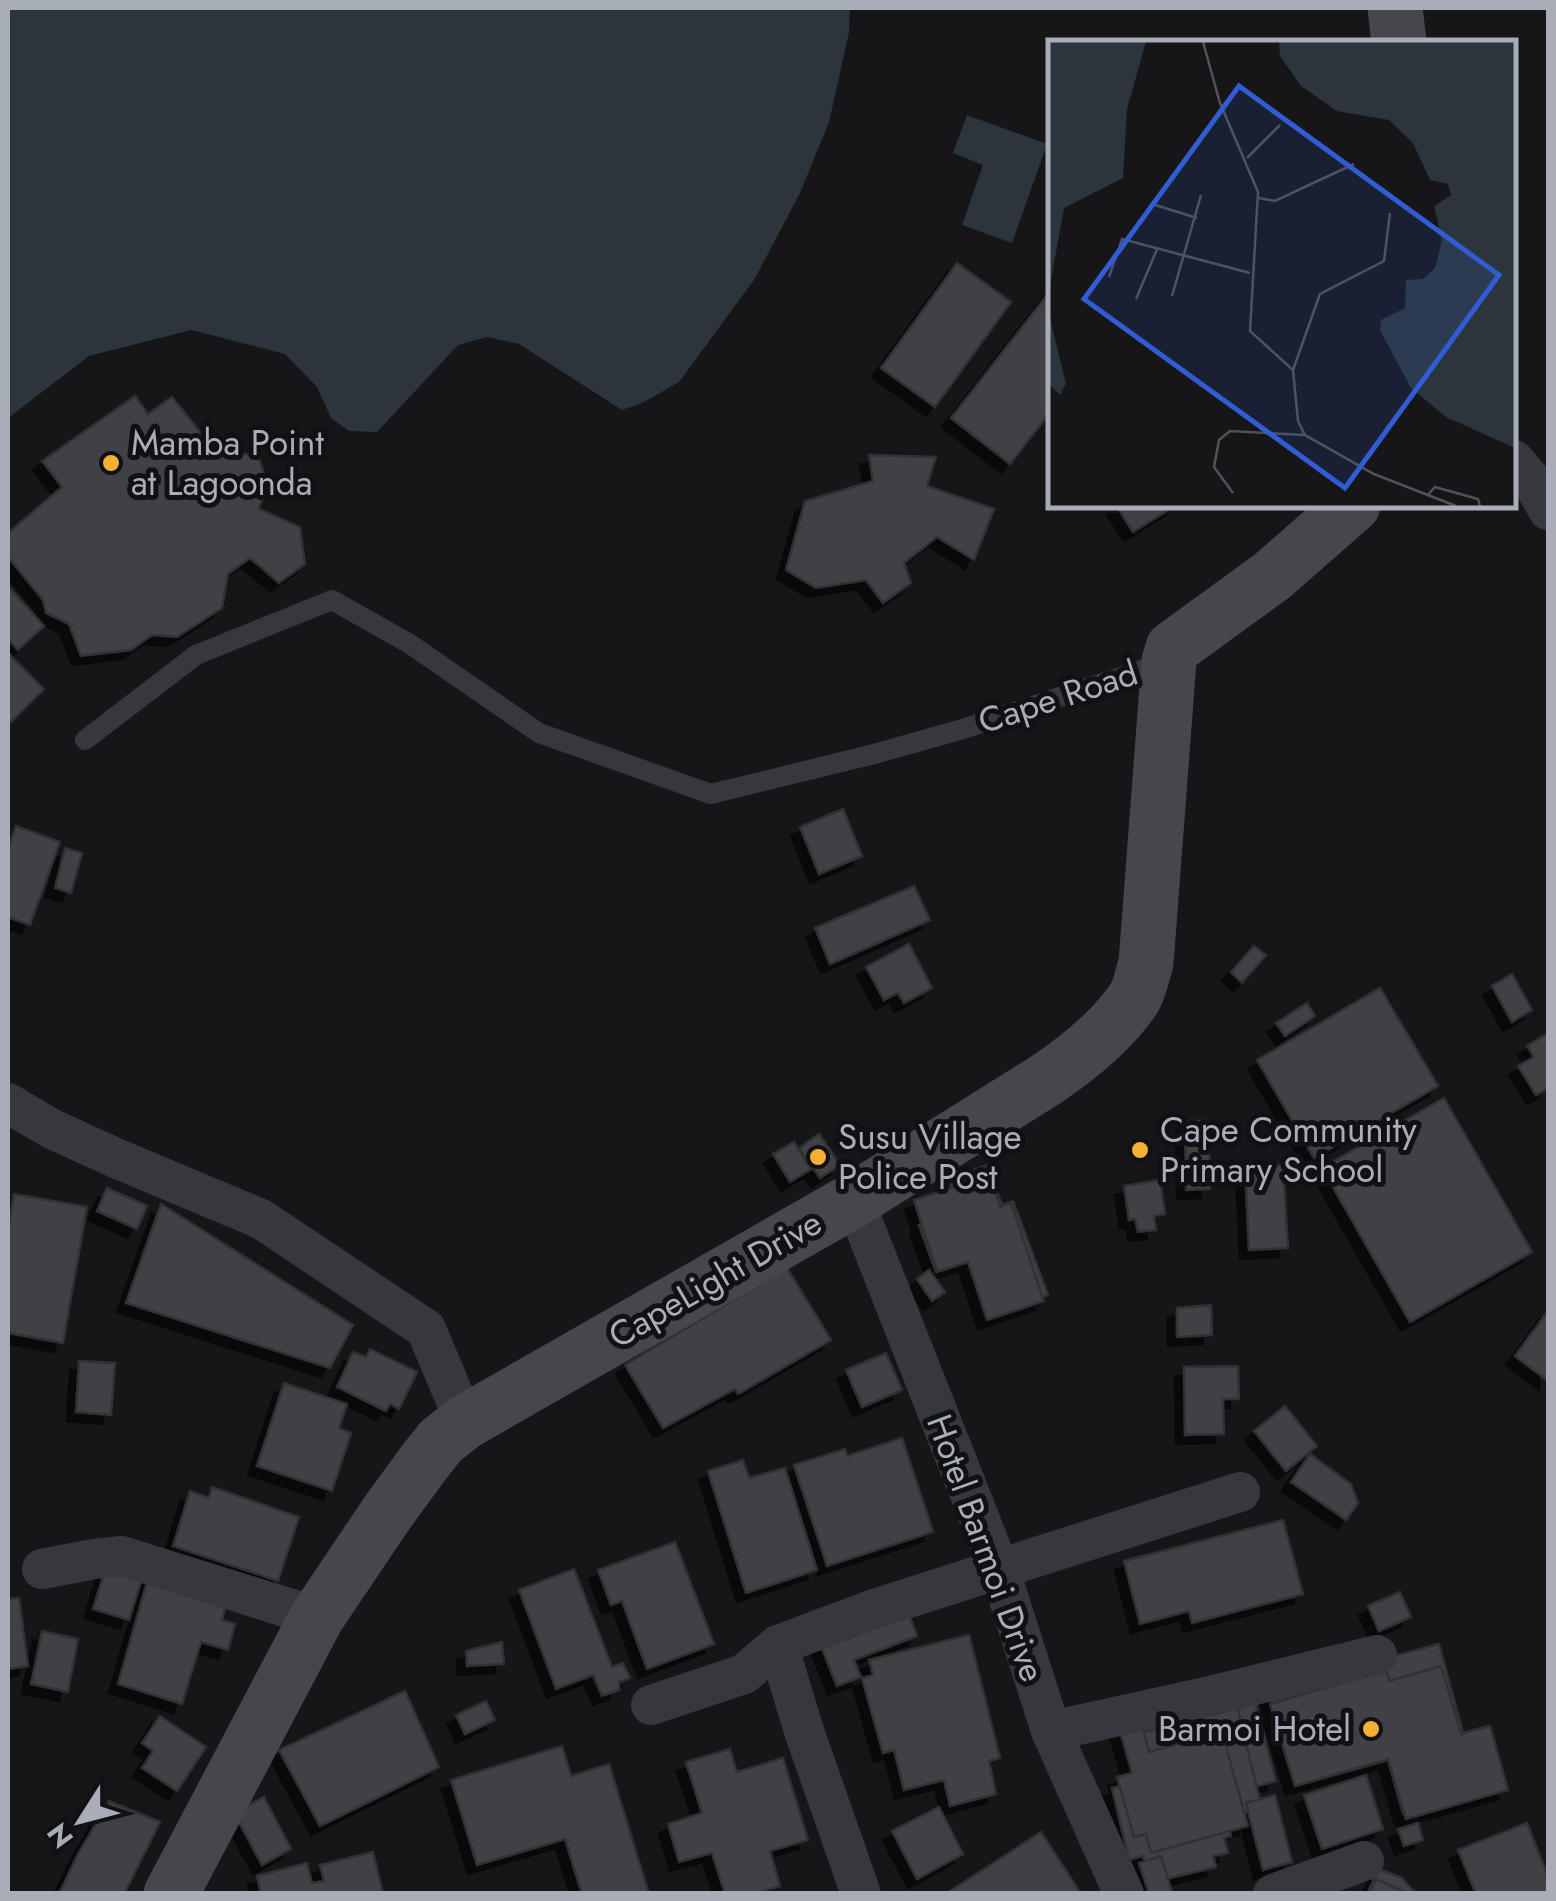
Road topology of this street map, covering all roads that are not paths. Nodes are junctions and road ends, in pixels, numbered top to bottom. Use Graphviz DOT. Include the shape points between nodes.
graph roads {
  1 [pos="1395,8"];
  2 [pos="1399,40"];
  3 [pos="1516,462"];
  4 [pos="1350,508"];
  5 [pos="1548,510"];
  6 [pos="1169,661"];
  7 [pos="86,740"];
  8 [pos="8,1103"];
  9 [pos="854,1200"];
  10 [pos="465,1422"];
  11 [pos="1240,1492"];
  12 [pos="998,1568"];
  13 [pos="42,1569"];
  14 [pos="317,1616"];
  15 [pos="778,1645"];
  16 [pos="1377,1655"];
  17 [pos="651,1705"];
  18 [pos="1050,1731"];
  19 [pos="1364,1861"];
  20 [pos="171,1894"];
  21 [pos="861,1894"];
  22 [pos="1124,1894"];
  23 [pos="1273,1894"];
  1 -- 2 [label="street"];
  3 -- 5 [label="street"];
  4 -- 6 [label="street, Cape Road" via="1174,648"];
  6 -- 7 [label="lane, Cape Road" via="945,734 711,794 539,733 410,644 332,600 196,655"];
  6 -- 9 [label="street, CapeLight Drive" via="1146,963 1136,998 1070,1063"];
  8 -- 10 [label="street" via="101,1152 261,1219 426,1330"];
  9 -- 10 [label="street, CapeLight Drive"];
  9 -- 12 [label="street, Hotel Barmoi Drive"];
  10 -- 14 [label="street, CapeLight Drive" via="425,1460"];
  11 -- 12 [label="street"];
  12 -- 15 [label="street"];
  12 -- 18 [label="street, Hotel Barmoi Drive"];
  13 -- 14 [label="street" via="122,1556"];
  14 -- 20 [label="street, CapeLight Drive"];
  15 -- 17 [label="street" via="744,1674"];
  15 -- 21 [label="street"];
  16 -- 18 [label="street"];
  18 -- 22 [label="street, Hotel Barmoi Drive"];
  19 -- 23 [label="street"];
}
